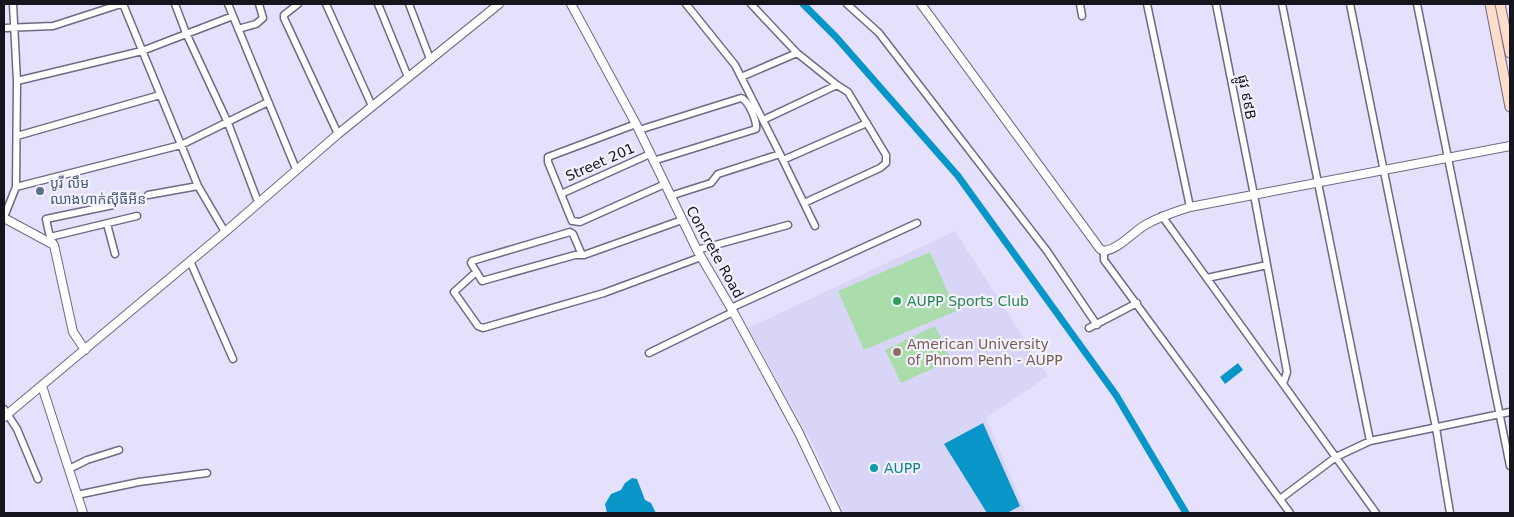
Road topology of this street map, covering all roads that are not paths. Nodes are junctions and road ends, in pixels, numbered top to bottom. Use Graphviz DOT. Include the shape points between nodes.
graph roads {
  1 [pos="13,4"];
  2 [pos="122,4"];
  3 [pos="175,4"];
  4 [pos="228,4"];
  5 [pos="259,4"];
  6 [pos="298,4"];
  7 [pos="326,4"];
  8 [pos="378,4"];
  9 [pos="409,4"];
  10 [pos="499,4"];
  11 [pos="571,4"];
  12 [pos="686,4"];
  13 [pos="751,4"];
  14 [pos="847,4"];
  15 [pos="922,4"];
  16 [pos="1080,4"];
  17 [pos="1147,4"];
  18 [pos="1216,4"];
  19 [pos="1282,4"];
  20 [pos="1350,4"];
  21 [pos="1418,4"];
  22 [pos="1490,4"];
  23 [pos="1500,4"];
  24 [pos="233,16"];
  25 [pos="1082,16"];
  26 [pos="14,27"];
  27 [pos="4,28"];
  28 [pos="238,29"];
  29 [pos="186,33"];
  30 [pos="142,51"];
  31 [pos="797,53"];
  32 [pos="1510,54"];
  33 [pos="430,60"];
  34 [pos="408,77"];
  35 [pos="741,77"];
  36 [pos="17,81"];
  37 [pos="836,85"];
  38 [pos="160,95"];
  39 [pos="268,102"];
  40 [pos="372,106"];
  41 [pos="1510,107"];
  42 [pos="763,120"];
  43 [pos="228,123"];
  44 [pos="867,123"];
  45 [pos="637,127"];
  46 [pos="338,134"];
  47 [pos="17,136"];
  48 [pos="181,145"];
  49 [pos="1510,146"];
  50 [pos="652,157"];
  51 [pos="782,157"];
  52 [pos="1448,158"];
  53 [pos="296,169"];
  54 [pos="1383,170"];
  55 [pos="1318,182"];
  56 [pos="665,184"];
  57 [pos="198,186"];
  58 [pos="16,187"];
  59 [pos="561,194"];
  60 [pos="148,195"];
  61 [pos="1254,195"];
  62 [pos="670,196"];
  63 [pos="258,202"];
  64 [pos="804,203"];
  65 [pos="113,205"];
  66 [pos="1190,208"];
  67 [pos="137,216"];
  68 [pos="1162,216"];
  69 [pos="4,218"];
  70 [pos="682,220"];
  71 [pos="917,223"];
  72 [pos="107,224"];
  73 [pos="788,225"];
  74 [pos="815,226"];
  75 [pos="225,232"];
  76 [pos="50,237"];
  77 [pos="54,245"];
  78 [pos="1104,251"];
  79 [pos="115,254"];
  80 [pos="699,254"];
  81 [pos="582,255"];
  82 [pos="190,261"];
  83 [pos="1267,265"];
  84 [pos="475,273"];
  85 [pos="1207,278"];
  86 [pos="1137,303"];
  87 [pos="732,310"];
  88 [pos="1097,324"];
  89 [pos="1089,328"];
  90 [pos="84,350"];
  91 [pos="649,353"];
  92 [pos="233,359"];
  93 [pos="1283,384"];
  94 [pos="42,386"];
  95 [pos="1510,412"];
  96 [pos="5,413"];
  97 [pos="1500,414"];
  98 [pos="1436,428"];
  99 [pos="1370,441"];
  100 [pos="120,450"];
  101 [pos="1336,457"];
  102 [pos="1510,466"];
  103 [pos="69,469"];
  104 [pos="207,473"];
  105 [pos="38,479"];
  106 [pos="77,495"];
  107 [pos="1280,499"];
  108 [pos="83,513"];
  109 [pos="837,513"];
  110 [pos="1290,513"];
  111 [pos="1376,513"];
  112 [pos="1450,513"];
  1 -- 26 [label="street"];
  2 -- 26 [label="street" via="53,26"];
  2 -- 30 [label="street"];
  3 -- 29 [label="street"];
  4 -- 24 [label="street"];
  5 -- 28 [label="street" via="263,18 256,24"];
  6 -- 46 [label="street" via="284,18"];
  7 -- 40 [label="street"];
  8 -- 34 [label="street"];
  9 -- 33 [label="street"];
  10 -- 33 [label="street"];
  11 -- 45 [label="street, Concrete Road"];
  12 -- 35 [label="street" via="728,55"];
  13 -- 31 [label="street"];
  14 -- 88 [label="street" via="879,33 1016,209"];
  15 -- 78 [label="street"];
  16 -- 25 [label="street"];
  17 -- 66 [label="street"];
  18 -- 61 [label="street, ផ្លូវ ៩៩B"];
  19 -- 55 [label="street"];
  20 -- 54 [label="street"];
  21 -- 52 [label="street"];
  22 -- 41 [label="main road"];
  23 -- 32 [label="main road"];
  24 -- 28 [label="street"];
  24 -- 29 [label="street"];
  26 -- 27 [label="street"];
  26 -- 36 [label="street"];
  28 -- 39 [label="street"];
  29 -- 30 [label="street"];
  29 -- 43 [label="street"];
  30 -- 36 [label="street"];
  30 -- 38 [label="street"];
  31 -- 35 [label="street"];
  31 -- 37 [label="street"];
  33 -- 34 [label="street"];
  34 -- 40 [label="street"];
  35 -- 42 [label="street"];
  36 -- 47 [label="street"];
  37 -- 42 [label="street"];
  37 -- 44 [label="street" via="848,92"];
  38 -- 47 [label="street"];
  38 -- 48 [label="street"];
  39 -- 43 [label="street"];
  39 -- 53 [label="street"];
  40 -- 46 [label="street"];
  42 -- 51 [label="street"];
  43 -- 48 [label="street"];
  43 -- 63 [label="street"];
  44 -- 51 [label="street"];
  44 -- 64 [label="street" via="886,155 886,163"];
  45 -- 50 [label="street, Concrete Road"];
  45 -- 50 [label="street, Street 201" via="741,98 746,100 757,124 756,129"];
  45 -- 59 [label="street" via="549,155 548,162"];
  46 -- 53 [label="street"];
  47 -- 58 [label="street"];
  48 -- 57 [label="street"];
  48 -- 58 [label="street"];
  49 -- 52 [label="street"];
  50 -- 56 [label="street, Concrete Road"];
  50 -- 59 [label="street, Street 201"];
  51 -- 62 [label="street" via="718,174 711,182"];
  51 -- 64 [label="street"];
  52 -- 54 [label="street"];
  52 -- 97 [label="street"];
  53 -- 63 [label="street"];
  54 -- 55 [label="street"];
  54 -- 98 [label="street"];
  55 -- 61 [label="street"];
  55 -- 99 [label="street"];
  56 -- 59 [label="street" via="577,222 572,221"];
  56 -- 62 [label="street, Concrete Road"];
  57 -- 60 [label="street"];
  57 -- 75 [label="street"];
  58 -- 69 [label="street"];
  61 -- 66 [label="street"];
  61 -- 83 [label="street, ផ្លូវ ៩៩B"];
  62 -- 70 [label="street, Concrete Road"];
  63 -- 75 [label="street"];
  64 -- 74 [label="street"];
  65 -- 76 [label="street" via="49,217 46,220"];
  66 -- 68 [label="street"];
  67 -- 72 [label="street"];
  68 -- 78 [label="street" via="1144,225 1116,247"];
  68 -- 85 [label="street"];
  69 -- 77 [label="street"];
  70 -- 80 [label="street, Concrete Road"];
  70 -- 81 [label="street"];
  71 -- 87 [label="street"];
  72 -- 76 [label="street"];
  72 -- 79 [label="street"];
  73 -- 80 [label="street"];
  75 -- 82 [label="street"];
  76 -- 77 [label="street"];
  77 -- 90 [label="street" via="73,332"];
  78 -- 86 [label="street" via="1104,260"];
  80 -- 84 [label="street" via="604,293 483,328 478,326 454,292"];
  80 -- 87 [label="street, Concrete Road"];
  81 -- 84 [label="street" via="482,281"];
  81 -- 84 [label="street" via="570,232 472,261"];
  82 -- 90 [label="street"];
  82 -- 92 [label="street"];
  83 -- 85 [label="street"];
  83 -- 93 [label="street, ផ្លូវ ៩៩B" via="1287,372"];
  85 -- 93 [label="street"];
  86 -- 88 [label="street"];
  86 -- 107 [label="street"];
  87 -- 91 [label="street"];
  87 -- 109 [label="street, Concrete Road" via="799,434"];
  88 -- 89 [label="street"];
  90 -- 94 [label="street"];
  93 -- 101 [label="street"];
  94 -- 96 [label="street"];
  94 -- 103 [label="street"];
  95 -- 97 [label="street"];
  96 -- 105 [label="street" via="17,429"];
  97 -- 98 [label="street"];
  97 -- 102 [label="street"];
  98 -- 99 [label="street"];
  98 -- 112 [label="street"];
  99 -- 101 [label="street"];
  100 -- 103 [label="street"];
  101 -- 107 [label="street"];
  101 -- 111 [label="street"];
  103 -- 106 [label="street"];
  104 -- 106 [label="street"];
  106 -- 108 [label="street"];
  107 -- 110 [label="street"];
}
